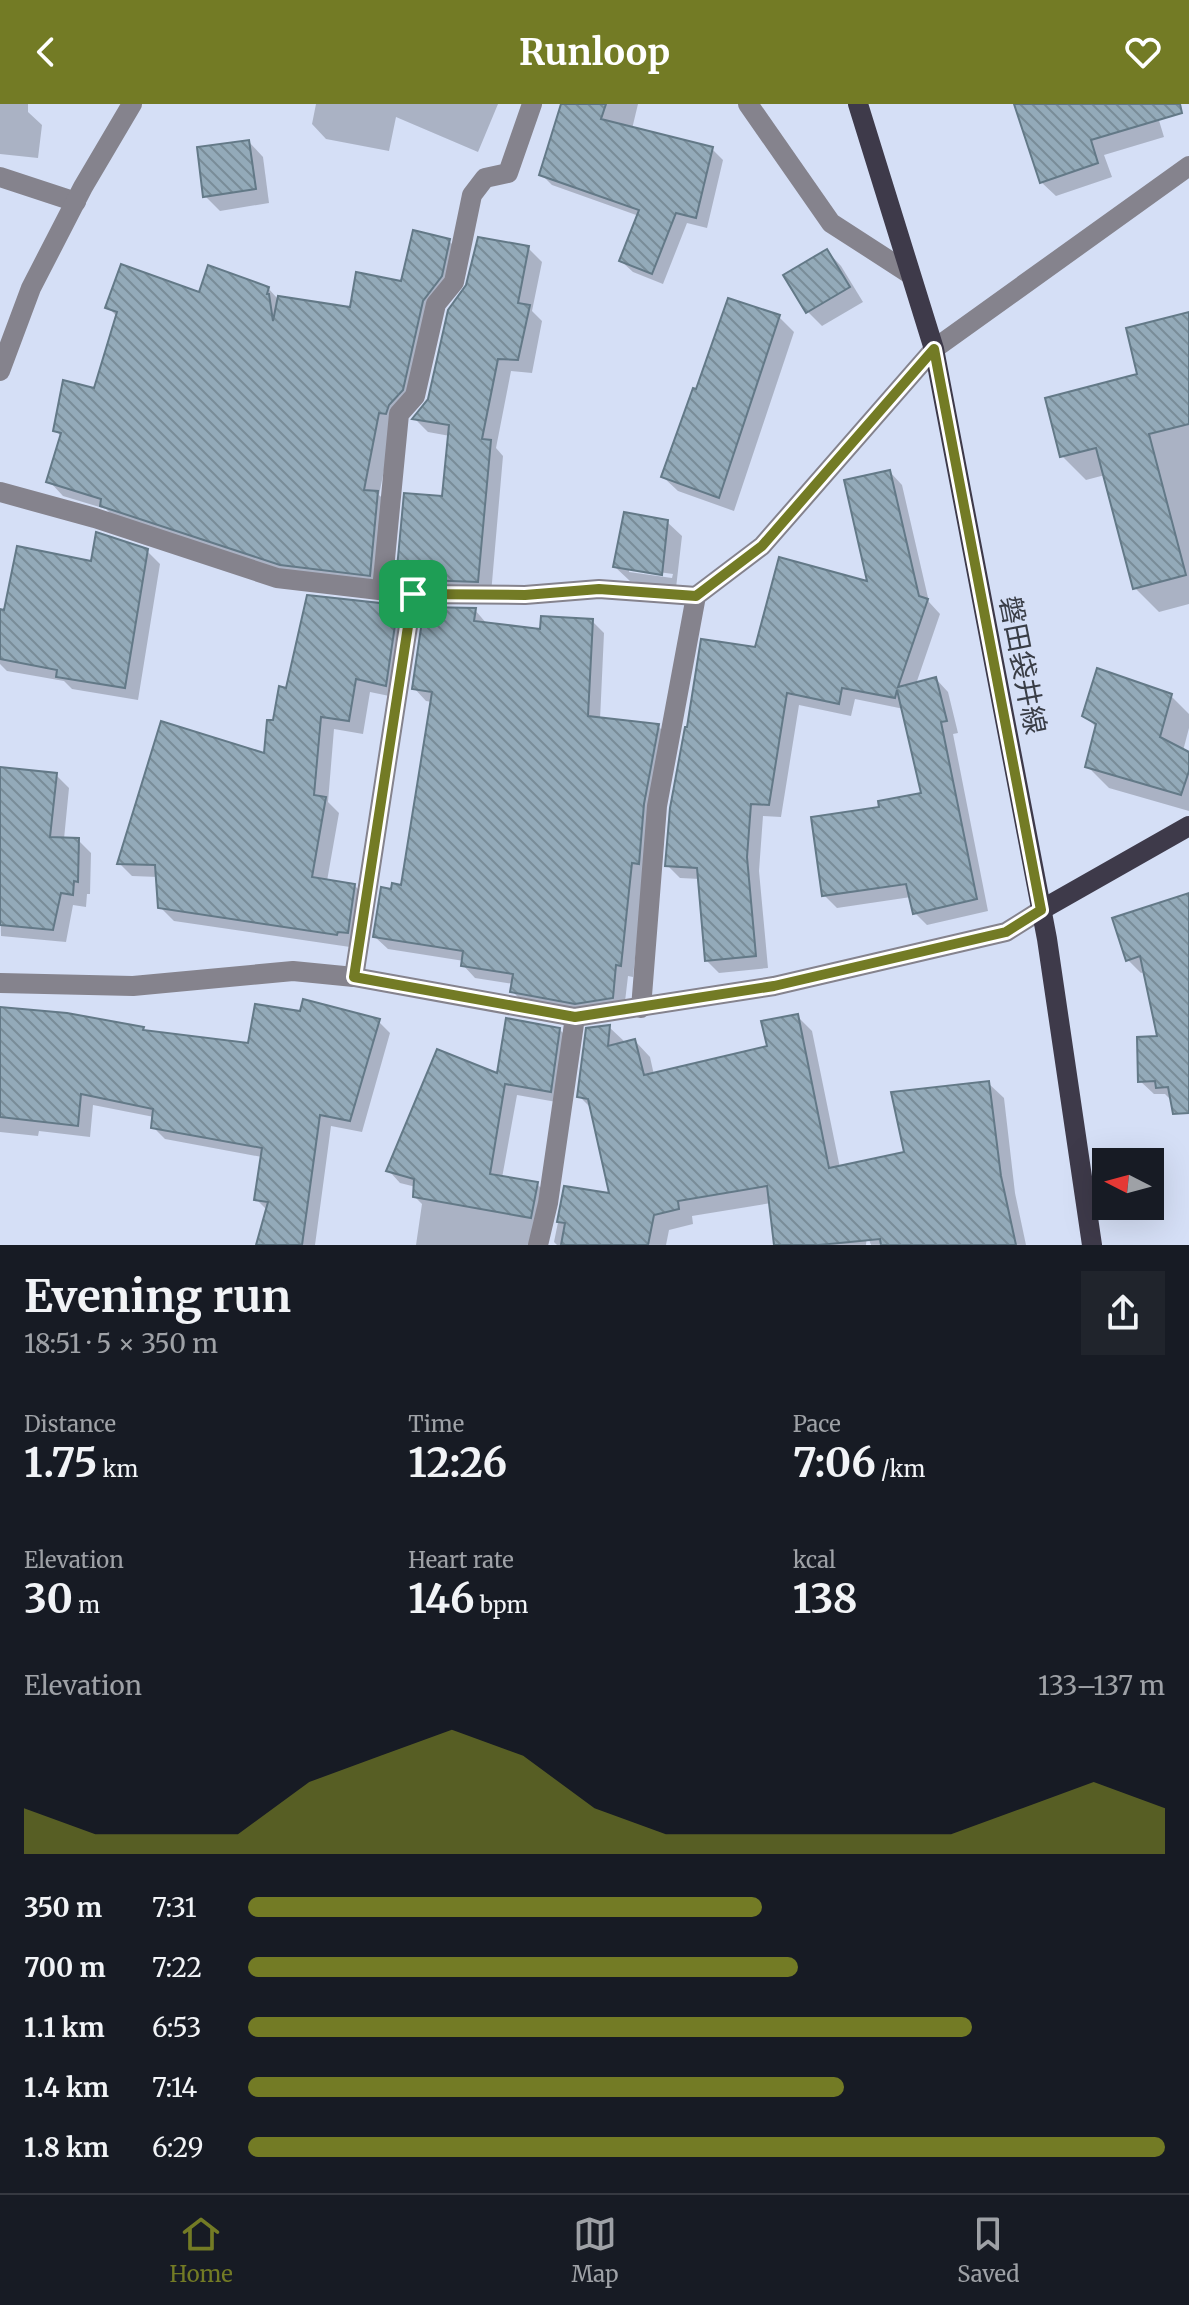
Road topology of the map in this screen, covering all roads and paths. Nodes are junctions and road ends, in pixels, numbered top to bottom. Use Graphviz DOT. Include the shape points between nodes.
graph roads {
  1 [pos="132,104"];
  2 [pos="532,104"];
  3 [pos="748,104"];
  4 [pos="858,104"];
  5 [pos="1189,166"];
  6 [pos="0,177"];
  7 [pos="76,202"];
  8 [pos="910,274"];
  9 [pos="934,349"];
  10 [pos="0,371"];
  11 [pos="0,492"];
  12 [pos="382,590"];
  13 [pos="413,594"];
  14 [pos="696,596"];
  15 [pos="1189,826"];
  16 [pos="1041,910"];
  17 [pos="354,977"];
  18 [pos="0,983"];
  19 [pos="641,1008"];
  20 [pos="575,1017"];
  21 [pos="538,1245"];
  22 [pos="1092,1245"];
  1 -- 7 [label="street"];
  2 -- 12 [label="street" via="508,173 485,178 472,195 454,282 436,304 415,396 399,414"];
  3 -- 8 [label="street" via="831,223"];
  4 -- 8 [label="main road, 磐田袋井線"];
  5 -- 9 [label="street"];
  6 -- 7 [label="street"];
  7 -- 10 [label="street" via="31,288"];
  8 -- 9 [label="main road, 磐田袋井線"];
  9 -- 14 [label="street" via="762,546"];
  9 -- 16 [label="main road, 磐田袋井線"];
  11 -- 12 [label="street" via="277,578"];
  12 -- 13 [label="street"];
  13 -- 14 [label="street" via="525,595 599,589"];
  13 -- 17 [label="street"];
  14 -- 19 [label="street" via="657,806"];
  15 -- 16 [label="main road"];
  16 -- 19 [label="street" via="1006,932 774,986"];
  16 -- 22 [label="main road, 磐田袋井線"];
  17 -- 18 [label="street" via="293,971 133,986"];
  17 -- 20 [label="street"];
  19 -- 20 [label="street"];
  20 -- 21 [label="street"];
}
